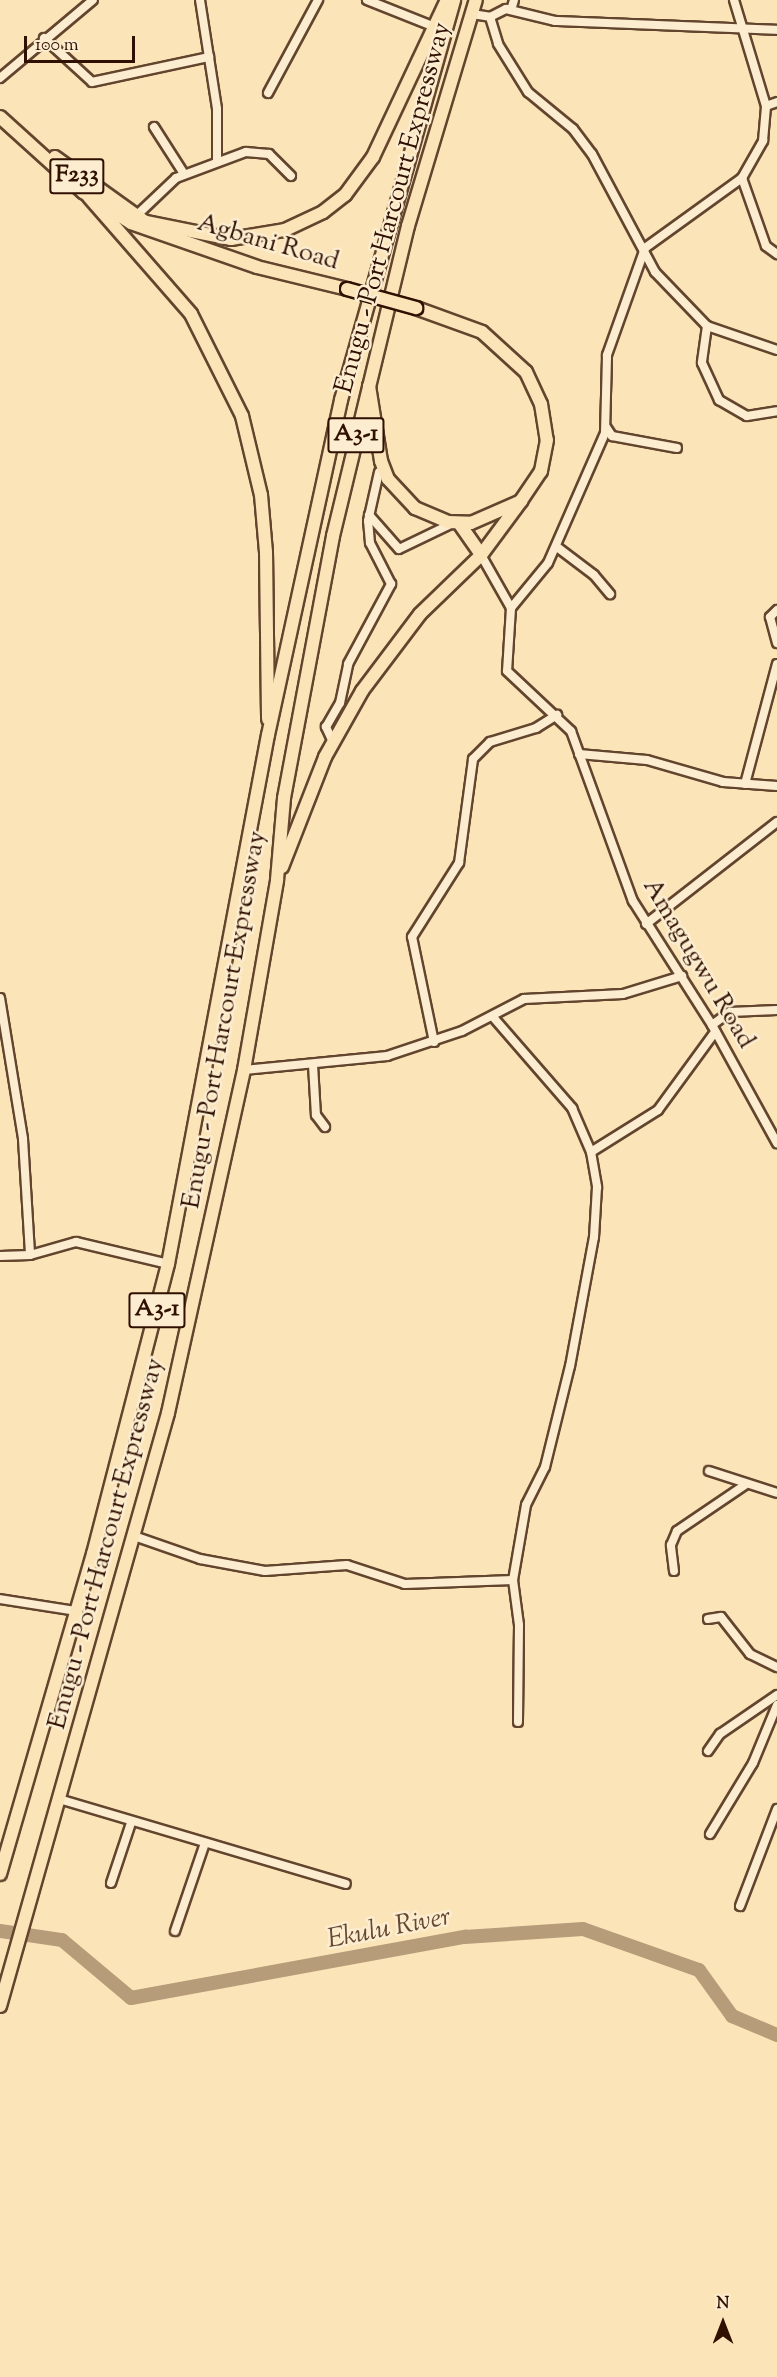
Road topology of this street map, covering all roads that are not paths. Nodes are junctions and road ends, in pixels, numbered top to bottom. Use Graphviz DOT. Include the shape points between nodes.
graph roads {
  1 [pos="93,0"];
  2 [pos="200,0"];
  3 [pos="318,0"];
  4 [pos="367,0"];
  5 [pos="447,0"];
  6 [pos="454,0"];
  7 [pos="477,0"];
  8 [pos="514,0"];
  9 [pos="734,0"];
  10 [pos="511,9"];
  11 [pos="472,14"];
  12 [pos="490,17"];
  13 [pos="741,26"];
  14 [pos="435,27"];
  15 [pos="777,30"];
  16 [pos="44,38"];
  17 [pos="209,57"];
  18 [pos="0,78"];
  19 [pos="267,93"];
  20 [pos="777,102"];
  21 [pos="766,106"];
  22 [pos="0,109"];
  23 [pos="0,117"];
  24 [pos="154,126"];
  25 [pos="217,161"];
  26 [pos="184,174"];
  27 [pos="291,176"];
  28 [pos="741,178"];
  29 [pos="89,197"];
  30 [pos="141,219"];
  31 [pos="160,235"];
  32 [pos="645,248"];
  33 [pos="777,254"];
  34 [pos="707,326"];
  35 [pos="777,350"];
  36 [pos="368,384"];
  37 [pos="777,411"];
  38 [pos="606,427"];
  39 [pos="677,448"];
  40 [pos="379,472"];
  41 [pos="522,501"];
  42 [pos="369,515"];
  43 [pos="457,523"];
  44 [pos="556,547"];
  45 [pos="482,555"];
  46 [pos="610,594"];
  47 [pos="511,608"];
  48 [pos="777,610"];
  49 [pos="777,643"];
  50 [pos="777,664"];
  51 [pos="557,715"];
  52 [pos="268,735"];
  53 [pos="333,742"];
  54 [pos="579,754"];
  55 [pos="746,784"];
  56 [pos="777,786"];
  57 [pos="777,822"];
  58 [pos="277,880"];
  59 [pos="646,924"];
  60 [pos="682,976"];
  61 [pos="0,998"];
  62 [pos="777,1010"];
  63 [pos="493,1017"];
  64 [pos="714,1028"];
  65 [pos="434,1042"];
  66 [pos="314,1065"];
  67 [pos="244,1070"];
  68 [pos="325,1126"];
  69 [pos="777,1143"];
  70 [pos="591,1152"];
  71 [pos="30,1255"];
  72 [pos="0,1256"];
  73 [pos="168,1264"];
  74 [pos="709,1471"];
  75 [pos="746,1485"];
  76 [pos="777,1493"];
  77 [pos="134,1536"];
  78 [pos="674,1571"];
  79 [pos="513,1580"];
  80 [pos="0,1599"];
  81 [pos="76,1611"];
  82 [pos="708,1619"];
  83 [pos="777,1667"];
  84 [pos="777,1695"];
  85 [pos="777,1705"];
  86 [pos="518,1722"];
  87 [pos="708,1751"];
  88 [pos="59,1799"];
  89 [pos="777,1809"];
  90 [pos="131,1823"];
  91 [pos="710,1834"];
  92 [pos="205,1843"];
  93 [pos="0,1874"];
  94 [pos="111,1883"];
  95 [pos="346,1884"];
  96 [pos="740,1906"];
  97 [pos="175,1931"];
  98 [pos="0,2006"];
  1 -- 16 [label="street"];
  2 -- 17 [label="street"];
  3 -- 19 [label="street"];
  4 -- 14 [label="street"];
  5 -- 14 [label="main road"];
  6 -- 52 [label="main road, Enugu - Port Harcourt Expressway / A3-1" via="341,400"];
  7 -- 11 [label="main road, Enugu - Port Harcourt Expressway / A3-1"];
  8 -- 10 [label="street"];
  9 -- 13 [label="street"];
  10 -- 12 [label="street"];
  10 -- 13 [label="street" via="555,21"];
  11 -- 12 [label="street"];
  11 -- 36 [label="main road, Enugu - Port Harcourt Expressway / A3-1"];
  12 -- 32 [label="street" via="510,66 539,104 578,134"];
  13 -- 15 [label="street"];
  13 -- 21 [label="street"];
  14 -- 30 [label="main road" via="374,157 345,195 323,212 285,230 231,239"];
  16 -- 17 [label="street" via="92,82"];
  16 -- 18 [label="street"];
  17 -- 25 [label="street"];
  20 -- 21 [label="street"];
  21 -- 28 [label="street" via="765,134"];
  22 -- 30 [label="main road, Agbani Road / F233" via="89,185"];
  23 -- 29 [label="main road, Agbani Road / F233"];
  24 -- 26 [label="street"];
  25 -- 26 [label="street"];
  25 -- 27 [label="street" via="260,152 281,162"];
  26 -- 30 [label="street" via="154,194"];
  28 -- 32 [label="street"];
  28 -- 33 [label="street" via="766,246"];
  29 -- 31 [label="main road, Agbani Road / F233"];
  29 -- 52 [label="main road" via="191,314 242,416 261,495 266,552"];
  30 -- 31 [label="main road, Agbani Road / F233"];
  31 -- 41 [label="main road, Agbani Road, bridge" via="416,308 482,333 526,372 541,404 547,440 541,471"];
  32 -- 34 [label="street" via="652,268"];
  32 -- 38 [label="street" via="607,355"];
  34 -- 35 [label="street"];
  34 -- 37 [label="street" via="702,363 719,400 747,416"];
  36 -- 43 [label="main road" via="388,479 415,508"];
  36 -- 58 [label="main road, Enugu - Port Harcourt Expressway / A3-1" via="319,606 284,798"];
  38 -- 39 [label="street" via="612,436"];
  38 -- 44 [label="street"];
  40 -- 42 [label="street"];
  41 -- 43 [label="main road" via="499,515"];
  41 -- 45 [label="main road, Agbani Road"];
  42 -- 43 [label="street" via="399,549"];
  42 -- 53 [label="street" via="370,543 392,584 348,664 340,703 326,727"];
  43 -- 45 [label="main road"];
  44 -- 46 [label="street" via="594,575"];
  44 -- 47 [label="street" via="531,589"];
  45 -- 47 [label="street"];
  45 -- 53 [label="main road, Agbani Road" via="391,649"];
  47 -- 51 [label="street, Amagugwu Road" via="507,671"];
  48 -- 49 [label="street" via="770,617"];
  50 -- 55 [label="street"];
  51 -- 54 [label="street, Amagugwu Road" via="571,731"];
  51 -- 65 [label="street" via="536,728 490,742 473,759 459,863 412,937"];
  52 -- 73 [label="main road, Enugu - Port Harcourt Expressway / A3-1"];
  53 -- 58 [label="main road, Agbani Road"];
  54 -- 55 [label="street" via="647,760"];
  54 -- 59 [label="street, Amagugwu Road" via="602,824"];
  55 -- 56 [label="street"];
  57 -- 59 [label="street"];
  58 -- 67 [label="main road, Enugu - Port Harcourt Expressway / A3-1"];
  59 -- 60 [label="street, Amagugwu Road"];
  60 -- 63 [label="street" via="623,994 534,996"];
  60 -- 64 [label="street, Amagugwu Road"];
  61 -- 71 [label="street" via="23,1139"];
  62 -- 64 [label="street" via="730,1012"];
  63 -- 65 [label="street"];
  63 -- 70 [label="street" via="572,1108"];
  64 -- 69 [label="street, Amagugwu Road"];
  64 -- 70 [label="street" via="658,1110"];
  65 -- 66 [label="street" via="380,1058"];
  66 -- 67 [label="street"];
  66 -- 68 [label="street" via="316,1115"];
  67 -- 77 [label="main road, Enugu - Port Harcourt Expressway / A3-1" via="168,1413"];
  70 -- 79 [label="street" via="594,1237 570,1366 544,1467 526,1505"];
  71 -- 72 [label="street"];
  71 -- 73 [label="street" via="76,1242"];
  73 -- 81 [label="main road, Enugu - Port Harcourt Expressway / A3-1"];
  74 -- 75 [label="street"];
  75 -- 76 [label="street"];
  75 -- 78 [label="street" via="676,1532 671,1545"];
  77 -- 79 [label="street" via="200,1559 256,1570 347,1565 405,1584"];
  77 -- 88 [label="main road, Enugu - Port Harcourt Expressway / A3-1"];
  79 -- 86 [label="street" via="519,1625"];
  80 -- 81 [label="street"];
  81 -- 93 [label="main road, Enugu - Port Harcourt Expressway / A3-1"];
  82 -- 83 [label="street" via="721,1617 750,1654"];
  84 -- 87 [label="street" via="720,1734"];
  85 -- 91 [label="street" via="753,1763"];
  88 -- 90 [label="street"];
  88 -- 98 [label="main road, Enugu - Port Harcourt Expressway / A3-1"];
  89 -- 96 [label="street"];
  90 -- 92 [label="street"];
  90 -- 94 [label="street"];
  92 -- 95 [label="street"];
  92 -- 97 [label="street"];
}
